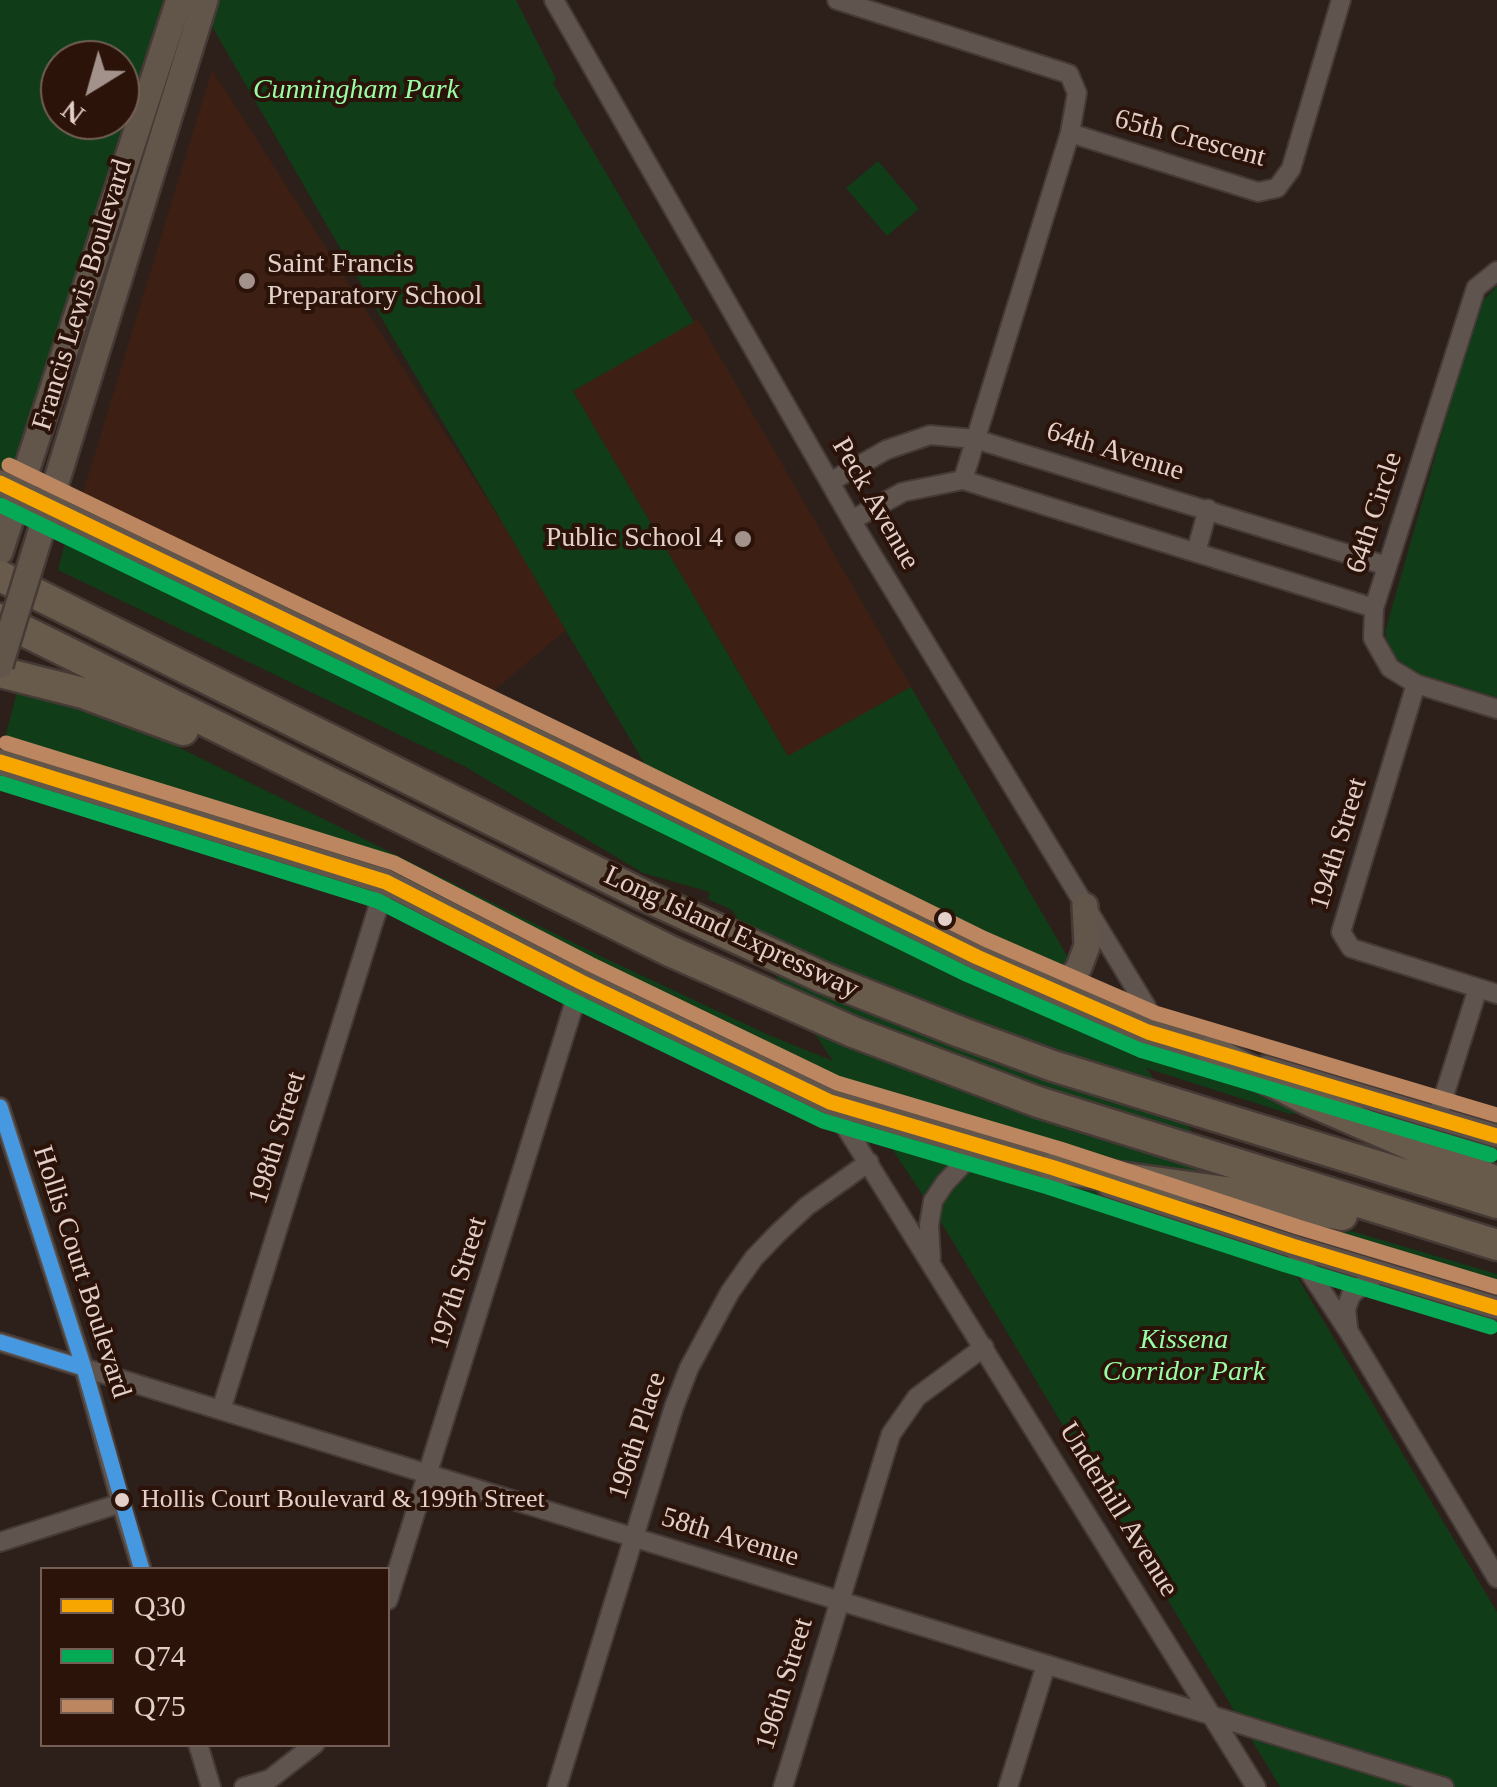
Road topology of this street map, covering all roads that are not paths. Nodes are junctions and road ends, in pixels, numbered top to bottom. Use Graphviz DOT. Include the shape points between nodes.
graph roads {
  1 [pos="179,0"];
  2 [pos="205,0"];
  3 [pos="554,0"];
  4 [pos="838,0"];
  5 [pos="1342,0"];
  6 [pos="1070,133"];
  7 [pos="1497,272"];
  8 [pos="975,439"];
  9 [pos="963,480"];
  10 [pos="830,482"];
  11 [pos="9,488"];
  12 [pos="50,508"];
  13 [pos="1208,510"];
  14 [pos="852,520"];
  15 [pos="1,550"];
  16 [pos="1196,552"];
  17 [pos="1387,566"];
  18 [pos="0,576"];
  19 [pos="1374,608"];
  20 [pos="0,619"];
  21 [pos="0,669"];
  22 [pos="195,673"];
  23 [pos="1416,684"];
  24 [pos="1497,709"];
  25 [pos="0,762"];
  26 [pos="440,837"];
  27 [pos="386,882"];
  28 [pos="1085,906"];
  29 [pos="581,982"];
  30 [pos="1478,988"];
  31 [pos="1052,990"];
  32 [pos="1497,994"];
  33 [pos="1148,1032"];
  34 [pos="1212,1051"];
  35 [pos="830,1102"];
  36 [pos="0,1107"];
  37 [pos="1437,1118"];
  38 [pos="1497,1136"];
  39 [pos="980,1146"];
  40 [pos="868,1162"];
  41 [pos="1054,1168"];
  42 [pos="1497,1182"];
  43 [pos="1497,1203"];
  44 [pos="1497,1244"];
  45 [pos="1292,1246"];
  46 [pos="1497,1254"];
  47 [pos="932,1263"];
  48 [pos="1382,1272"];
  49 [pos="1497,1308"];
  50 [pos="1349,1332"];
  51 [pos="0,1342"];
  52 [pos="984,1348"];
  53 [pos="84,1368"];
  54 [pos="221,1410"];
  55 [pos="428,1474"];
  56 [pos="121,1504"];
  57 [pos="634,1538"];
  58 [pos="0,1542"];
  59 [pos="141,1567"];
  60 [pos="1497,1578"];
  61 [pos="390,1594"];
  62 [pos="840,1601"];
  63 [pos="1046,1664"];
  64 [pos="1214,1718"];
  65 [pos="199,1747"];
  66 [pos="310,1747"];
  67 [pos="211,1787"];
  68 [pos="244,1787"];
  69 [pos="558,1787"];
  70 [pos="782,1787"];
  71 [pos="1008,1787"];
  72 [pos="1256,1787"];
  73 [pos="1444,1787"];
  1 -- 11 [label="main road, Francis Lewis Boulevard"];
  2 -- 12 [label="main road, Francis Lewis Boulevard"];
  3 -- 10 [label="street, Peck Avenue"];
  4 -- 6 [label="street, 65th Crescent" via="1069,74 1077,93"];
  5 -- 6 [label="street, 65th Crescent" via="1291,169 1276,188 1258,192"];
  6 -- 8 [label="street, 65th Crescent"];
  7 -- 17 [label="street, 64th Circle" via="1476,288"];
  8 -- 9 [label="street, 65th Crescent"];
  8 -- 10 [label="street, 64th Avenue" via="930,435 886,450"];
  8 -- 13 [label="street, 64th Avenue"];
  9 -- 14 [label="street" via="903,492"];
  9 -- 16 [label="street"];
  10 -- 14 [label="street, Peck Avenue"];
  11 -- 12 [label="main road"];
  11 -- 15 [label="main road, Francis Lewis Boulevard"];
  12 -- 21 [label="main road, Francis Lewis Boulevard, bridge"];
  12 -- 31 [label="main road"];
  13 -- 16 [label="street"];
  13 -- 17 [label="street, 64th Avenue"];
  14 -- 28 [label="street, Peck Avenue"];
  15 -- 22 [label="highway"];
  16 -- 19 [label="street"];
  17 -- 19 [label="street, 64th Circle"];
  18 -- 22 [label="highway, Long Island Expressway"];
  19 -- 23 [label="street, 64th Circle" via="1373,638 1390,668"];
  20 -- 26 [label="highway, Long Island Expressway"];
  21 -- 26 [label="highway" via="122,706"];
  22 -- 43 [label="highway, Long Island Expressway" via="706,925 868,996 1100,1081"];
  23 -- 24 [label="street, 64th Circle"];
  23 -- 30 [label="street, 194th Street" via="1341,932 1351,948"];
  25 -- 27 [label="main road"];
  26 -- 44 [label="highway, Long Island Expressway" via="716,972 946,1068"];
  27 -- 29 [label="main road"];
  27 -- 54 [label="street, 198th Street"];
  28 -- 31 [label="main road" via="1087,946 1072,978"];
  28 -- 33 [label="street, Peck Avenue" via="1146,1006"];
  29 -- 35 [label="main road"];
  29 -- 55 [label="street, 197th Street"];
  30 -- 32 [label="street, 194th Street"];
  30 -- 37 [label="street"];
  31 -- 33 [label="main road"];
  33 -- 34 [label="main road"];
  34 -- 37 [label="main road"];
  34 -- 42 [label="highway"];
  35 -- 39 [label="main road"];
  35 -- 40 [label="street, Underhill Avenue"];
  36 -- 53 [label="street, Hollis Court Boulevard"];
  37 -- 38 [label="main road"];
  39 -- 41 [label="main road"];
  39 -- 47 [label="street" via="933,1201"];
  40 -- 47 [label="street, Underhill Avenue"];
  40 -- 57 [label="street, 196th Place" via="778,1232 730,1292 688,1368"];
  41 -- 45 [label="main road"];
  41 -- 46 [label="highway" via="1277,1201"];
  45 -- 48 [label="main road"];
  45 -- 50 [label="street"];
  47 -- 52 [label="street, Underhill Avenue"];
  48 -- 49 [label="main road"];
  48 -- 50 [label="street" via="1351,1295"];
  50 -- 60 [label="street"];
  51 -- 53 [label="street, 58th Avenue"];
  52 -- 62 [label="street, 196th Street" via="917,1397 891,1434"];
  52 -- 64 [label="street, Underhill Avenue"];
  53 -- 54 [label="street, 58th Avenue"];
  53 -- 56 [label="street, Hollis Court Boulevard"];
  54 -- 55 [label="street, 58th Avenue"];
  55 -- 57 [label="street, 58th Avenue"];
  55 -- 61 [label="street, 197th Street"];
  56 -- 58 [label="street"];
  56 -- 59 [label="street, Hollis Court Boulevard"];
  57 -- 62 [label="street, 58th Avenue"];
  57 -- 69 [label="street, 196th Place"];
  62 -- 63 [label="street, 58th Avenue"];
  62 -- 70 [label="street, 196th Street"];
  63 -- 64 [label="street, 58th Avenue"];
  63 -- 71 [label="street"];
  64 -- 72 [label="street, Underhill Avenue"];
  64 -- 73 [label="street, 58th Avenue"];
  65 -- 67 [label="street"];
  66 -- 68 [label="street" via="270,1779"];
}
